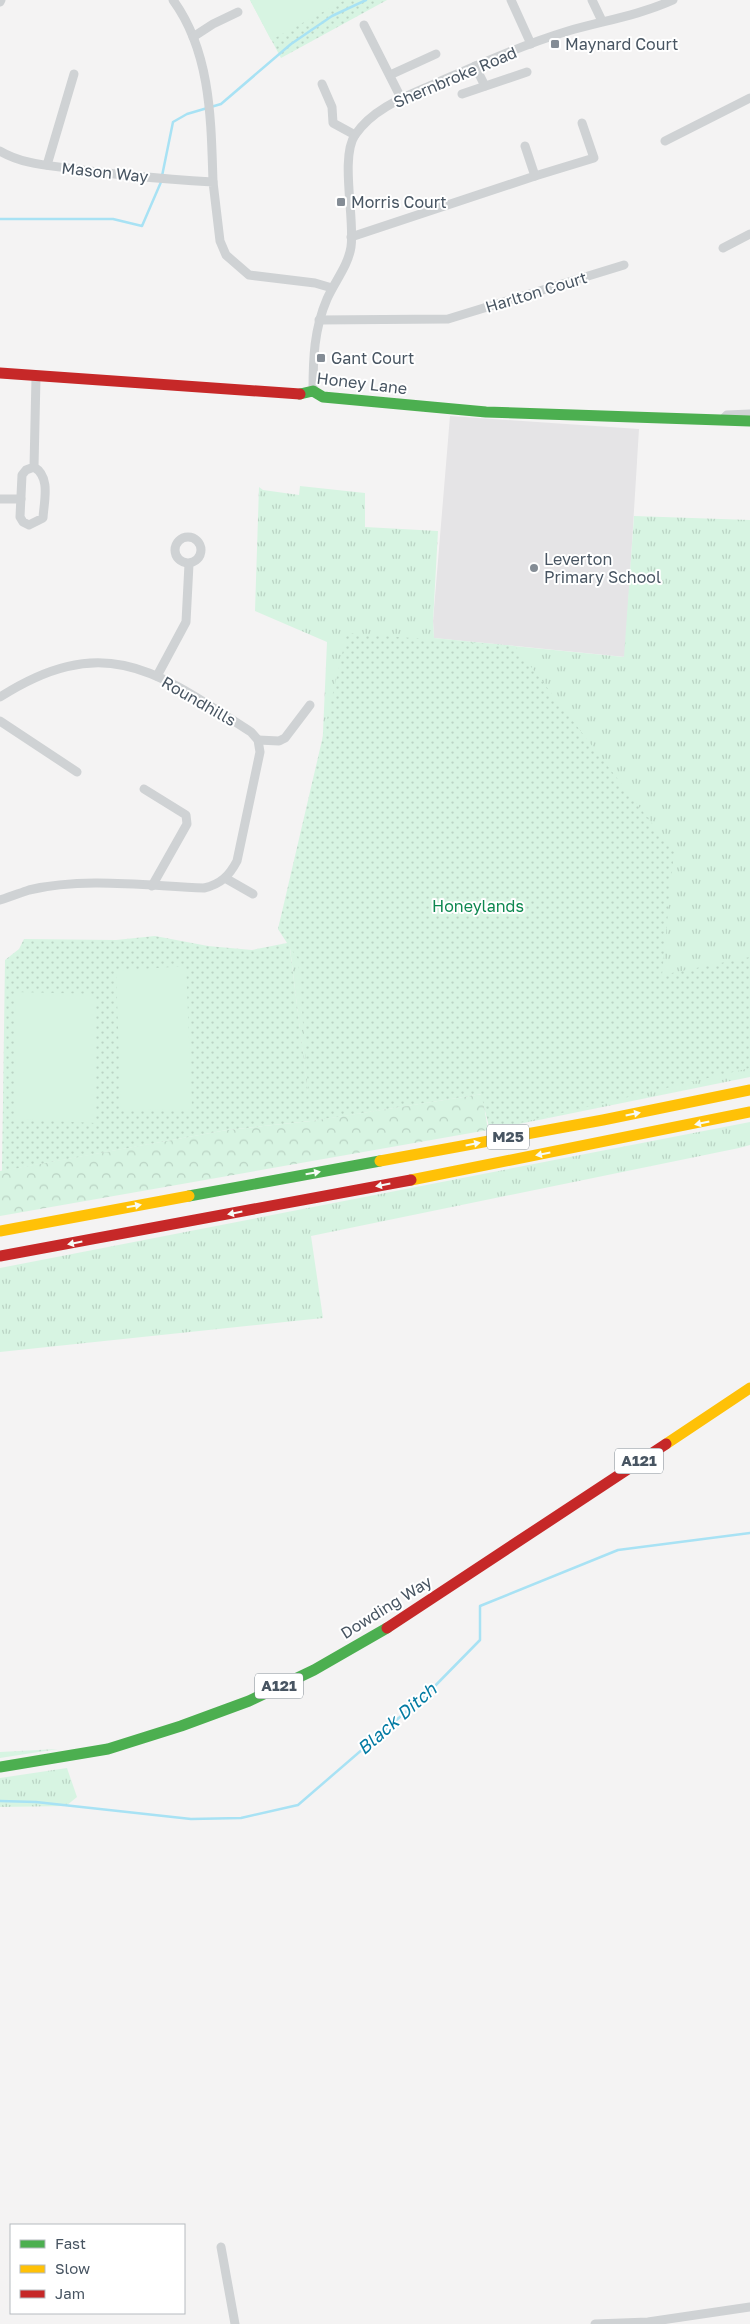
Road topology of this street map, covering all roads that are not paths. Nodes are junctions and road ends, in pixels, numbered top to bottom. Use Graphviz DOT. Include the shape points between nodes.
graph roads {
  1 [pos="173,0"];
  2 [pos="511,0"];
  3 [pos="592,0"];
  4 [pos="673,0"];
  5 [pos="238,12"];
  6 [pos="602,21"];
  7 [pos="364,25"];
  8 [pos="193,37"];
  9 [pos="531,44"];
  10 [pos="436,54"];
  11 [pos="475,66"];
  12 [pos="528,72"];
  13 [pos="74,74"];
  14 [pos="390,75"];
  15 [pos="322,84"];
  16 [pos="485,86"];
  17 [pos="462,94"];
  18 [pos="401,98"];
  19 [pos="750,98"];
  20 [pos="582,123"];
  21 [pos="355,135"];
  22 [pos="665,141"];
  23 [pos="525,146"];
  24 [pos="0,152"];
  25 [pos="47,165"];
  26 [pos="535,176"];
  27 [pos="213,182"];
  28 [pos="750,234"];
  29 [pos="351,237"];
  30 [pos="723,248"];
  31 [pos="624,265"];
  32 [pos="332,288"];
  33 [pos="318,320"];
  34 [pos="0,373"];
  35 [pos="36,377"];
  36 [pos="313,391"];
  37 [pos="750,414"];
  38 [pos="721,422"];
  39 [pos="750,422"];
  40 [pos="34,467"];
  41 [pos="0,499"];
  42 [pos="21,499"];
  43 [pos="189,564"];
  44 [pos="157,676"];
  45 [pos="0,697"];
  46 [pos="310,705"];
  47 [pos="0,721"];
  48 [pos="258,740"];
  49 [pos="77,772"];
  50 [pos="144,789"];
  51 [pos="225,878"];
  52 [pos="152,886"];
  53 [pos="253,894"];
  54 [pos="0,900"];
  55 [pos="750,1090"];
  56 [pos="750,1112"];
  57 [pos="0,1231"];
  58 [pos="0,1256"];
  59 [pos="750,1388"];
  60 [pos="0,1767"];
  61 [pos="221,2246"];
  62 [pos="750,2307"];
  63 [pos="235,2324"];
  64 [pos="595,2324"];
  1 -- 8 [label="street"];
  2 -- 9 [label="street"];
  3 -- 6 [label="street"];
  4 -- 6 [label="street, Shernbroke Road" via="651,10"];
  5 -- 8 [label="street"];
  6 -- 9 [label="street, Shernbroke Road"];
  7 -- 14 [label="street"];
  8 -- 27 [label="street" via="207,87"];
  9 -- 11 [label="street, Shernbroke Road"];
  10 -- 14 [label="street"];
  11 -- 16 [label="street"];
  11 -- 18 [label="street, Shernbroke Road"];
  12 -- 16 [label="street"];
  13 -- 25 [label="street"];
  14 -- 18 [label="street"];
  15 -- 21 [label="street" via="332,107 333,123"];
  16 -- 17 [label="street"];
  18 -- 21 [label="street, Shernbroke Road"];
  19 -- 22 [label="street"];
  20 -- 26 [label="street" via="594,158"];
  21 -- 29 [label="street" via="349,159"];
  23 -- 26 [label="street"];
  24 -- 25 [label="street, Mason Way"];
  25 -- 27 [label="street, Mason Way" via="126,176"];
  26 -- 29 [label="street"];
  27 -- 32 [label="street" via="220,241 226,255 249,275"];
  28 -- 30 [label="street"];
  29 -- 32 [label="street" via="345,266"];
  31 -- 33 [label="street, Harlton Court" via="448,319"];
  32 -- 33 [label="street"];
  33 -- 36 [label="street"];
  34 -- 35 [label="main road, Honey Lane"];
  35 -- 36 [label="main road, Honey Lane" via="303,394"];
  35 -- 40 [label="street"];
  36 -- 38 [label="main road, Honey Lane" via="323,397 486,412"];
  37 -- 38 [label="street, Honey Lane" via="727,415"];
  38 -- 39 [label="main road, Honey Lane"];
  40 -- 42 [label="street" via="22,475"];
  40 -- 42 [label="street" via="45,477 43,518 29,525 24,522 20,517"];
  41 -- 42 [label="street"];
  43 -- 44 [label="street" via="186,622"];
  44 -- 45 [label="street, Roundhills" via="109,662 72,664 44,672"];
  44 -- 48 [label="street, Roundhills" via="251,732"];
  46 -- 48 [label="street" via="285,738 279,741"];
  47 -- 49 [label="street"];
  48 -- 51 [label="street" via="260,752 237,861"];
  50 -- 52 [label="street" via="186,815 187,824"];
  51 -- 52 [label="street" via="217,885 204,888"];
  51 -- 53 [label="street"];
  52 -- 54 [label="street" via="64,885 29,890"];
  57 -- 55 [label="main road, M25, one-way" via="594,1122"];
  56 -- 58 [label="main road, M25, one-way" via="453,1172"];
  59 -- 60 [label="main road, Dowding Way / A121" via="404,1618 314,1670 248,1701 108,1749"];
  61 -- 63 [label="street"];
  62 -- 64 [label="street" via="648,2322"];
}
